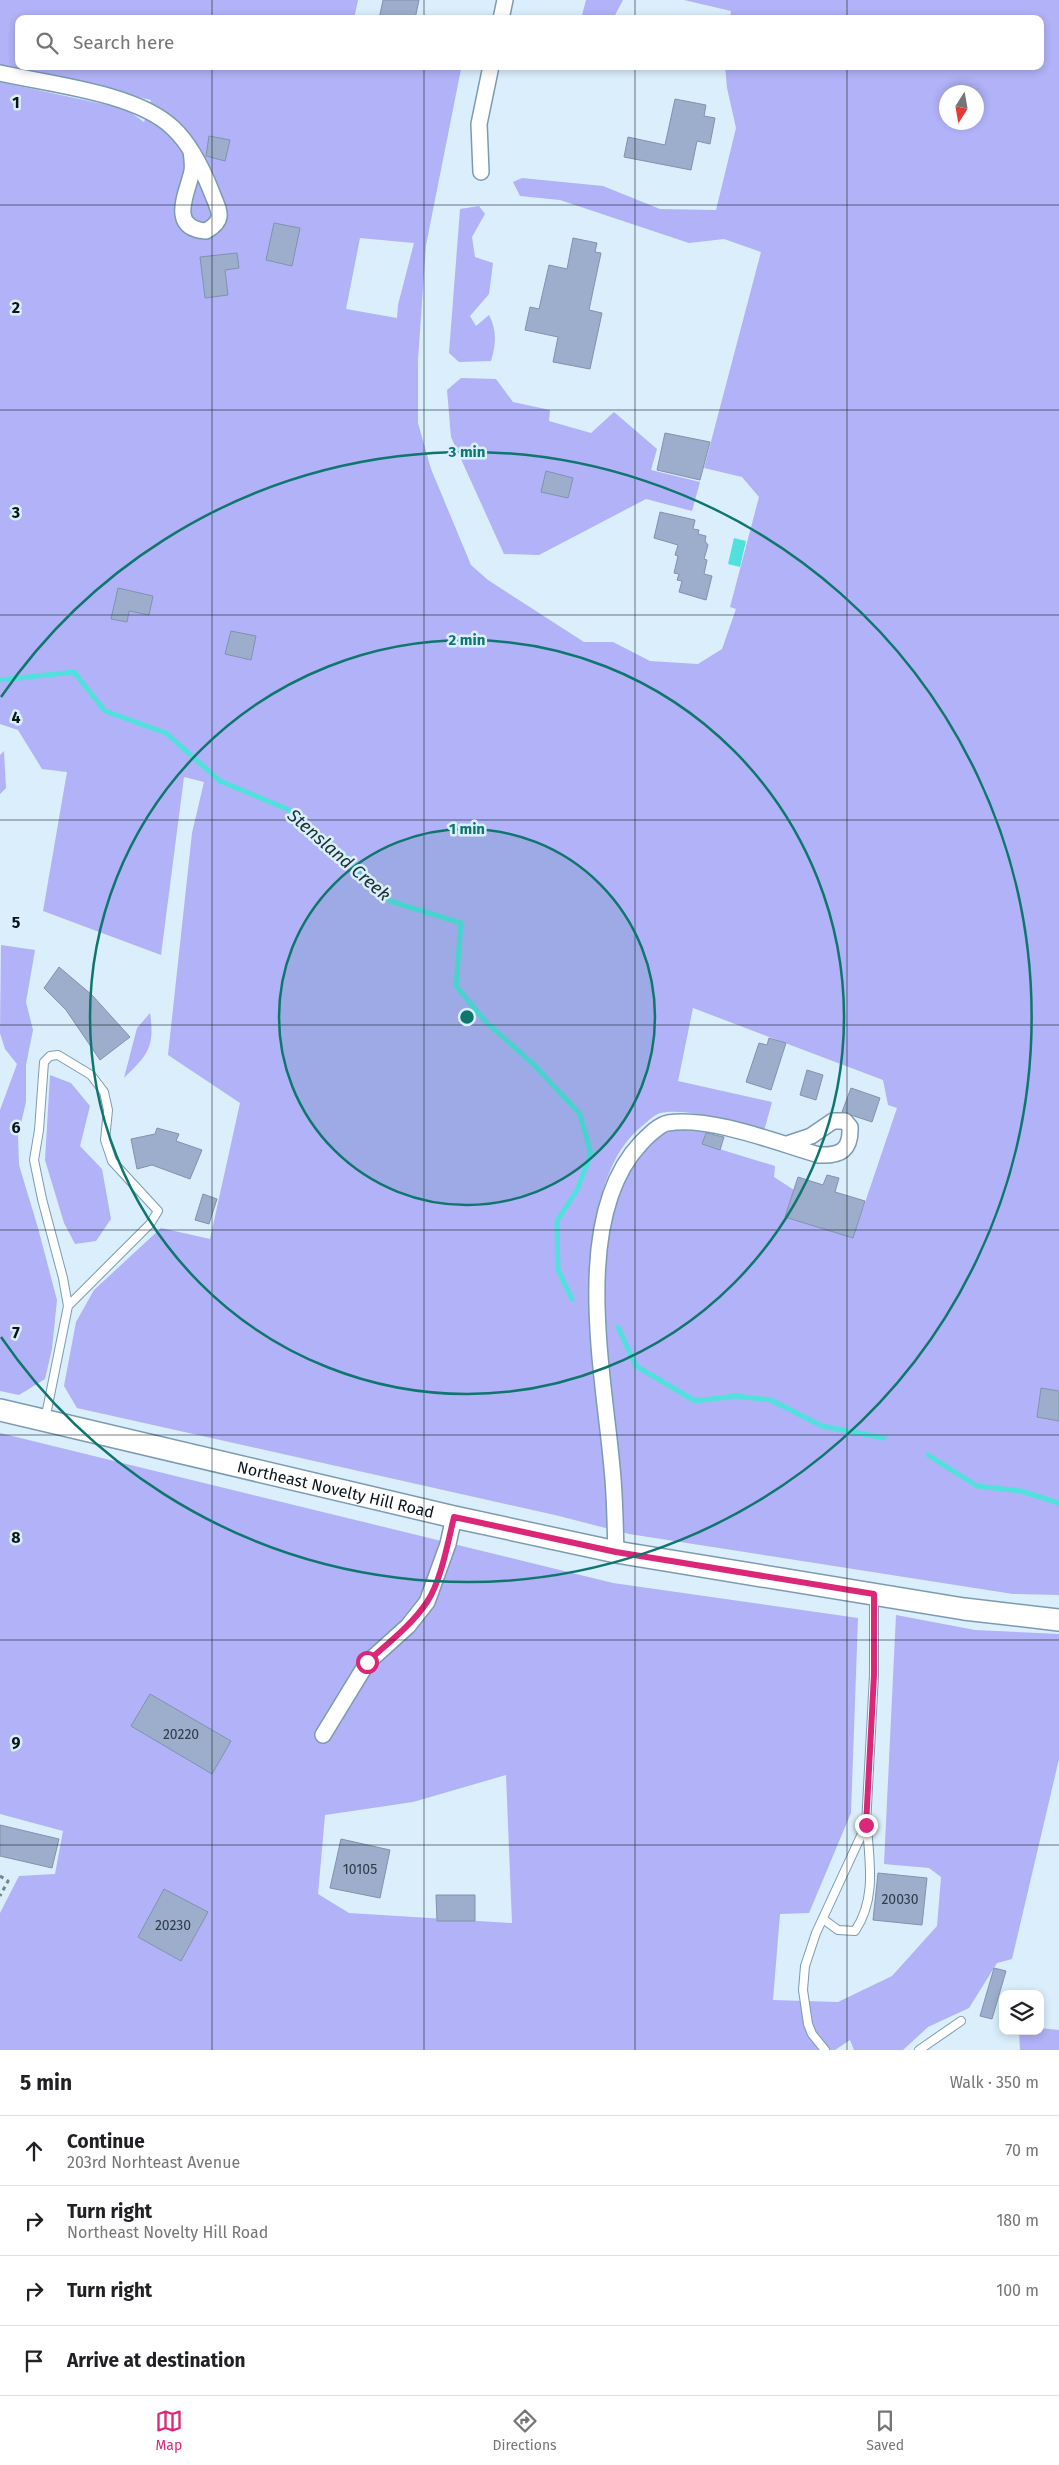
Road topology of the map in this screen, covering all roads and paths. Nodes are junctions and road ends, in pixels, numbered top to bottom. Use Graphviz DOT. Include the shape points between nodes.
graph roads {
  1 [pos="506,0"];
  2 [pos="502,15"];
  3 [pos="490,70"];
  4 [pos="0,73"];
  5 [pos="191,152"];
  6 [pos="481,172"];
  7 [pos="787,1144"];
  8 [pos="68,1306"];
  9 [pos="0,1410"];
  10 [pos="45,1420"];
  11 [pos="454,1517"];
  12 [pos="616,1552"];
  13 [pos="874,1594"];
  14 [pos="1059,1620"];
  15 [pos="323,1735"];
  16 [pos="866,1825"];
  17 [pos="0,1876"];
  18 [pos="0,1896"];
  19 [pos="823,1919"];
  20 [pos="961,2021"];
  21 [pos="825,2050"];
  22 [pos="919,2050"];
  1 -- 2 [label="street"];
  3 -- 6 [label="street" via="479,124"];
  4 -- 5 [label="street" via="138,106 172,126"];
  7 -- 12 [label="street" via="704,1123 667,1123 651,1133 632,1153 613,1189 600,1248 596,1310 612,1470"];
  8 -- 8 [label="lane" via="150,1224 158,1211 112,1161 105,1140 108,1110 104,1092 91,1075 58,1055 50,1056 44,1062 34,1160"];
  8 -- 10 [label="lane"];
  9 -- 10 [label="main road, Northeast Novelty Hill Road"];
  10 -- 11 [label="main road, Northeast Novelty Hill Road"];
  11 -- 12 [label="main road, Northeast Novelty Hill Road"];
  11 -- 15 [label="street" via="427,1602 408,1626 367,1662"];
  12 -- 13 [label="main road, Northeast Novelty Hill Road"];
  13 -- 14 [label="main road, Northeast Novelty Hill Road"];
  13 -- 16 [label="lane" via="874,1675"];
  16 -- 19 [label="lane"];
  16 -- 19 [label="lane" via="870,1894 864,1918 855,1931 838,1930"];
  17 -- 18 [label="path" via="8,1881"];
  19 -- 21 [label="lane" via="809,1950 803,1990 810,2029"];
  20 -- 22 [label="lane"];
}
